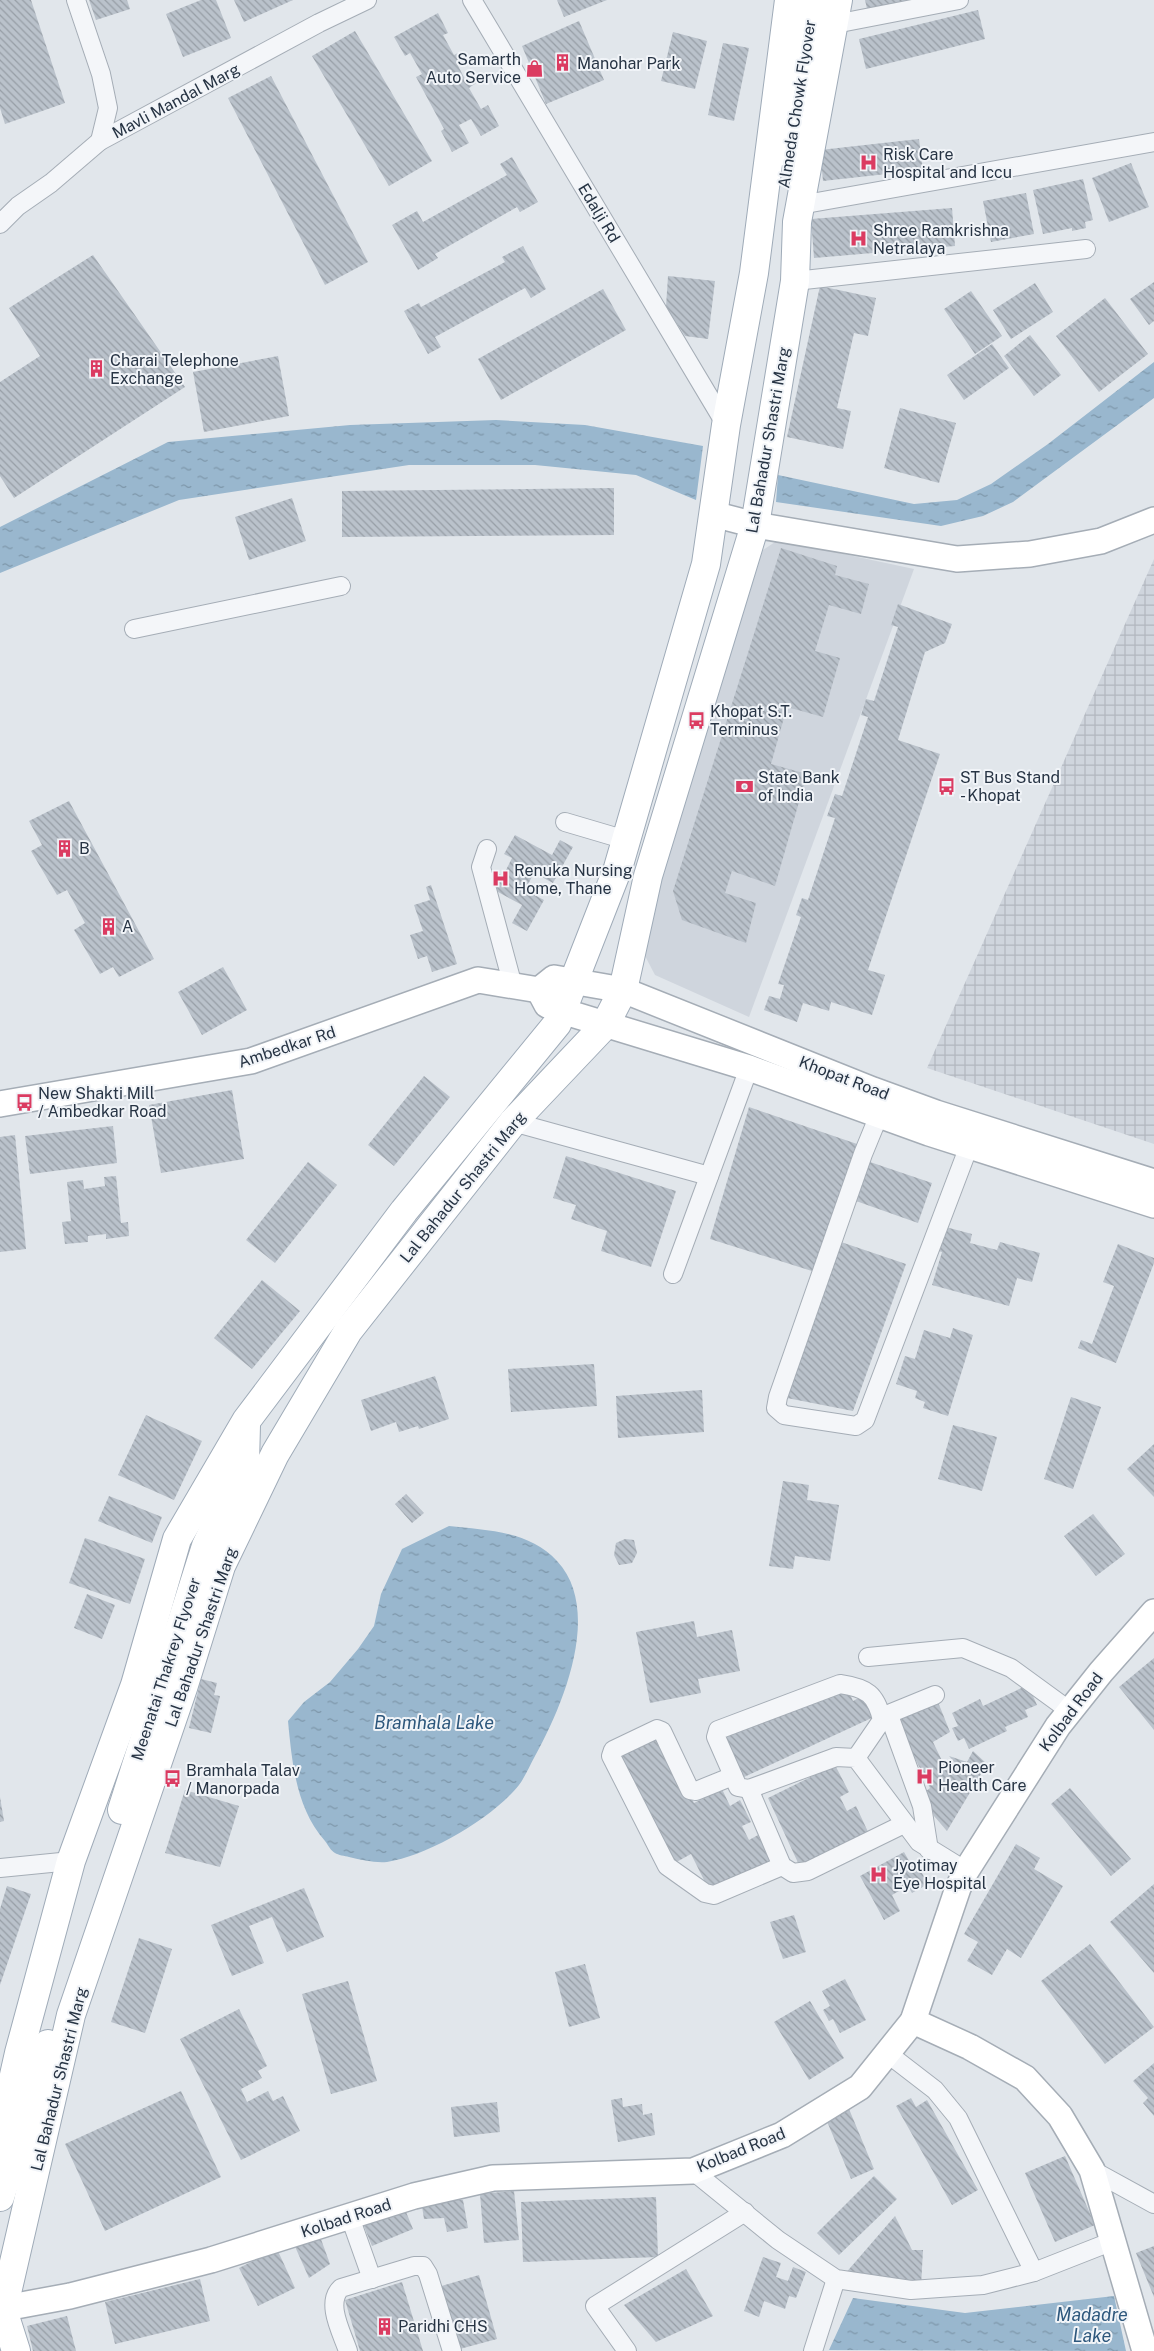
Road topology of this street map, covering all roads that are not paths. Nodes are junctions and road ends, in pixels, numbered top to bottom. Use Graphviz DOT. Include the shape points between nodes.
graph roads {
  1 [pos="76,0"];
  2 [pos="367,0"];
  3 [pos="472,0"];
  4 [pos="789,0"];
  5 [pos="814,0"];
  6 [pos="959,0"];
  7 [pos="836,12"];
  8 [pos="100,141"];
  9 [pos="1154,142"];
  10 [pos="800,205"];
  11 [pos="0,224"];
  12 [pos="780,237"];
  13 [pos="1086,249"];
  14 [pos="754,273"];
  15 [pos="794,280"];
  16 [pos="726,425"];
  17 [pos="713,514"];
  18 [pos="1154,520"];
  19 [pos="755,525"];
  20 [pos="341,586"];
  21 [pos="134,630"];
  22 [pos="565,822"];
  23 [pos="626,840"];
  24 [pos="487,849"];
  25 [pos="574,981"];
  26 [pos="513,986"];
  27 [pos="539,990"];
  28 [pos="623,990"];
  29 [pos="562,1011"];
  30 [pos="605,1025"];
  31 [pos="749,1068"];
  32 [pos="0,1104"];
  33 [pos="879,1115"];
  34 [pos="513,1122"];
  35 [pos="968,1146"];
  36 [pos="709,1176"];
  37 [pos="1154,1182"];
  38 [pos="1154,1205"];
  39 [pos="673,1274"];
  40 [pos="246,1421"];
  41 [pos="286,1436"];
  42 [pos="245,1463"];
  43 [pos="1154,1612"];
  44 [pos="868,1657"];
  45 [pos="934,1694"];
  46 [pos="1070,1711"];
  47 [pos="856,1758"];
  48 [pos="733,1776"];
  49 [pos="748,1789"];
  50 [pos="904,1824"];
  51 [pos="929,1850"];
  52 [pos="71,1861"];
  53 [pos="782,1866"];
  54 [pos="0,1868"];
  55 [pos="966,1871"];
  56 [pos="913,2021"];
  57 [pos="887,2053"];
  58 [pos="0,2138"];
  59 [pos="1092,2170"];
  60 [pos="693,2171"];
  61 [pos="0,2197"];
  62 [pos="1154,2204"];
  63 [pos="745,2212"];
  64 [pos="350,2217"];
  65 [pos="1112,2240"];
  66 [pos="1034,2272"];
  67 [pos="372,2279"];
  68 [pos="836,2279"];
  69 [pos="2,2309"];
  70 [pos="16,2351"];
  71 [pos="348,2351"];
  72 [pos="452,2351"];
  73 [pos="627,2351"];
  74 [pos="813,2351"];
  75 [pos="1145,2351"];
  1 -- 8 [label="street" via="101,74 108,108"];
  2 -- 8 [label="street, Mavli Mandal Marg"];
  3 -- 16 [label="street, Edalji Rd"];
  4 -- 14 [label="main road, Lal Bahadur Shastri Marg"];
  5 -- 12 [label="main road, Almeda Chowk Flyover" via="784,165"];
  6 -- 7 [label="street"];
  7 -- 10 [label="main road, Lal Bahadur Shastri Marg"];
  8 -- 11 [label="street, Mavli Mandal Marg"];
  9 -- 10 [label="street"];
  10 -- 15 [label="main road, Lal Bahadur Shastri Marg"];
  12 -- 14 [label="main road"];
  12 -- 15 [label="main road, Almeda Chowk Flyover"];
  13 -- 15 [label="street"];
  14 -- 16 [label="main road, Lal Bahadur Shastri Marg"];
  15 -- 19 [label="main road, Lal Bahadur Shastri Marg"];
  16 -- 17 [label="main road, Lal Bahadur Shastri Marg"];
  17 -- 19 [label="street"];
  17 -- 23 [label="main road, Lal Bahadur Shastri Marg" via="706,564"];
  18 -- 19 [label="street" via="1101,541 1030,554 957,559"];
  19 -- 28 [label="main road, Lal Bahadur Shastri Marg" via="648,876"];
  20 -- 21 [label="street"];
  22 -- 23 [label="street"];
  23 -- 25 [label="main road, Lal Bahadur Shastri Marg"];
  24 -- 26 [label="street" via="481,867"];
  25 -- 27 [label="street, Khopat Road" via="554,978"];
  25 -- 28 [label="street, Khopat Road"];
  25 -- 29 [label="main road, Lal Bahadur Shastri Marg"];
  26 -- 27 [label="street, Ambedkar Rd"];
  26 -- 32 [label="street, Ambedkar Rd" via="478,980 251,1062"];
  27 -- 29 [label="street, Khopat Road" via="547,1005"];
  28 -- 30 [label="main road, Lal Bahadur Shastri Marg"];
  28 -- 37 [label="street, Khopat Road" via="873,1090"];
  29 -- 30 [label="street, Khopat Road"];
  29 -- 40 [label="main road, Lal Bahadur Shastri Marg" via="557,1024 404,1211"];
  30 -- 31 [label="street, Khopat Road"];
  30 -- 34 [label="main road, Lal Bahadur Shastri Marg"];
  31 -- 33 [label="street, Khopat Road"];
  31 -- 36 [label="street"];
  33 -- 35 [label="street, Khopat Road"];
  33 -- 35 [label="street" via="778,1397 776,1408 784,1415 856,1426 865,1420"];
  34 -- 36 [label="street"];
  34 -- 41 [label="main road, Lal Bahadur Shastri Marg" via="348,1331"];
  35 -- 38 [label="street, Khopat Road"];
  36 -- 39 [label="street"];
  40 -- 42 [label="main road, Meenatai Thakrey Flyover"];
  40 -- 52 [label="main road, Lal Bahadur Shastri Marg" via="177,1539 134,1685"];
  41 -- 42 [label="main road"];
  41 -- 69 [label="main road, Lal Bahadur Shastri Marg" via="221,1566 183,1688 71,2015"];
  42 -- 61 [label="main road, Meenatai Thakrey Flyover" via="206,1546"];
  43 -- 46 [label="street, Kolbad Road"];
  44 -- 46 [label="street" via="963,1648 1011,1668"];
  45 -- 51 [label="street" via="891,1713 890,1718 922,1806"];
  46 -- 55 [label="street, Kolbad Road"];
  47 -- 48 [label="street" via="882,1720 878,1704 871,1694 856,1686 840,1684 718,1730 716,1737"];
  47 -- 49 [label="street" via="836,1757"];
  47 -- 50 [label="street"];
  48 -- 49 [label="street" via="738,1787"];
  48 -- 53 [label="street" via="696,1791 690,1790 662,1731 657,1729 613,1750 611,1756 667,1866 705,1893 714,1895"];
  49 -- 53 [label="street"];
  50 -- 51 [label="street"];
  50 -- 53 [label="street" via="808,1871 793,1873"];
  51 -- 55 [label="street"];
  52 -- 54 [label="street"];
  52 -- 58 [label="main road, Lal Bahadur Shastri Marg" via="19,2053"];
  55 -- 56 [label="street, Kolbad Road"];
  56 -- 57 [label="street, Kolbad Road"];
  56 -- 59 [label="street" via="1025,2078 1060,2116"];
  57 -- 60 [label="street, Kolbad Road" via="860,2088 782,2135"];
  57 -- 66 [label="street" via="935,2090 958,2118"];
  59 -- 62 [label="street"];
  59 -- 65 [label="street"];
  60 -- 63 [label="street"];
  60 -- 64 [label="street, Kolbad Road" via="493,2178 414,2196"];
  63 -- 68 [label="street" via="778,2240"];
  63 -- 73 [label="street" via="595,2306"];
  64 -- 67 [label="street"];
  64 -- 69 [label="street, Kolbad Road" via="211,2260 70,2296"];
  65 -- 66 [label="street"];
  65 -- 75 [label="street"];
  66 -- 68 [label="street" via="983,2285 911,2290"];
  67 -- 71 [label="street" via="341,2288 335,2294 333,2304"];
  67 -- 72 [label="street" via="423,2266"];
  68 -- 74 [label="street"];
  69 -- 70 [label="main road"];
}
